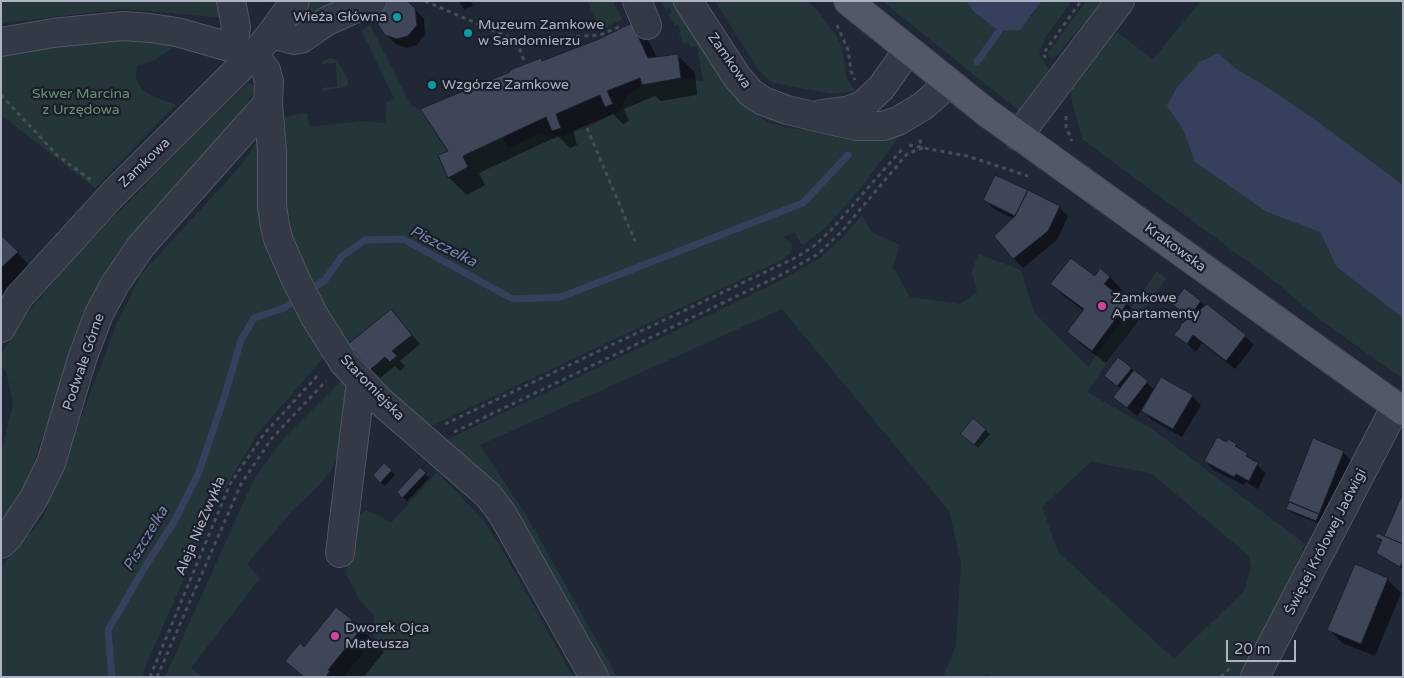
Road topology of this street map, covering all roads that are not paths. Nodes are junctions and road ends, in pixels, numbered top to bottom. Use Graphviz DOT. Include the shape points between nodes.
graph roads {
  1 [pos="247,1"];
  2 [pos="295,1"];
  3 [pos="372,1"];
  4 [pos="688,1"];
  5 [pos="1120,1"];
  6 [pos="334,11"];
  7 [pos="842,13"];
  8 [pos="238,33"];
  9 [pos="272,34"];
  10 [pos="1,42"];
  11 [pos="908,50"];
  12 [pos="949,83"];
  13 [pos="268,103"];
  14 [pos="811,116"];
  15 [pos="1018,136"];
  16 [pos="1,328"];
  17 [pos="347,366"];
  18 [pos="1399,409"];
  19 [pos="1,544"];
  20 [pos="340,553"];
  21 [pos="594,677"];
  22 [pos="1255,677"];
  1 -- 8 [label="street"];
  2 -- 9 [label="street, Zamkowa"];
  3 -- 6 [label="street"];
  4 -- 14 [label="street, Zamkowa" via="737,77 751,93 763,102"];
  5 -- 15 [label="street"];
  6 -- 9 [label="street" via="302,39"];
  7 -- 11 [label="main road, Krakowska"];
  8 -- 9 [label="street, Zamkowa"];
  8 -- 10 [label="street" via="177,32 123,26"];
  8 -- 13 [label="street, Staromiejska" via="266,70"];
  8 -- 16 [label="street, Zamkowa" via="108,200 19,297"];
  11 -- 12 [label="main road, Krakowska"];
  11 -- 14 [label="street, Zamkowa" via="881,88 864,104 847,111"];
  12 -- 14 [label="street, Zamkowa" via="923,106 883,126 856,126"];
  12 -- 15 [label="main road, Krakowska"];
  13 -- 17 [label="street, Staromiejska" via="274,226 315,317"];
  13 -- 19 [label="street, Podwale Górne" via="141,246 115,284 99,314 82,359 51,463 34,498"];
  15 -- 18 [label="main road, Krakowska"];
  17 -- 20 [label="street"];
  17 -- 21 [label="street, Staromiejska" via="424,440 488,495 503,515"];
  18 -- 22 [label="street, Świętej Królowej Jadwigi"];
}
